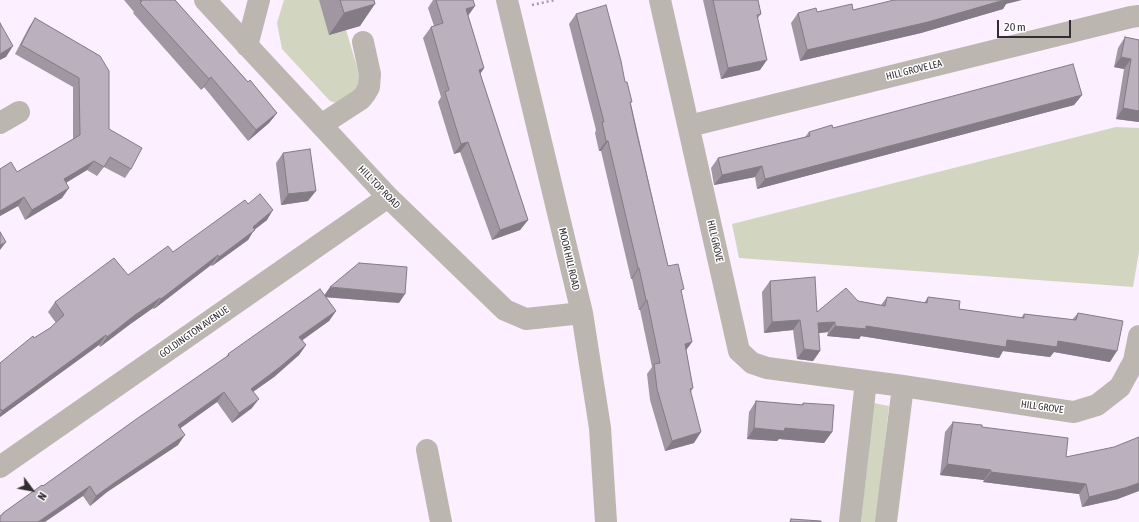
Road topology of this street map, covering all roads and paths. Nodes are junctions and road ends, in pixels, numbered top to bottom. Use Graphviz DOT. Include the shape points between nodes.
graph roads {
  1 [pos="204,0"];
  2 [pos="259,0"];
  3 [pos="507,0"];
  4 [pos="660,0"];
  5 [pos="1139,16"];
  6 [pos="363,42"];
  7 [pos="247,46"];
  8 [pos="19,112"];
  9 [pos="0,123"];
  10 [pos="321,125"];
  11 [pos="689,126"];
  12 [pos="388,197"];
  13 [pos="582,313"];
  14 [pos="1139,336"];
  15 [pos="866,381"];
  16 [pos="903,386"];
  17 [pos="427,450"];
  18 [pos="0,467"];
  19 [pos="441,522"];
  20 [pos="606,522"];
  21 [pos="850,522"];
  22 [pos="886,522"];
  1 -- 7 [label="street, HILL TOP ROAD"];
  2 -- 7 [label="street"];
  3 -- 13 [label="street, MOOR HILL ROAD"];
  4 -- 11 [label="street, HILL GROVE"];
  5 -- 11 [label="street, HILL GROVE LEA"];
  6 -- 10 [label="street" via="370,74 369,87 361,99"];
  7 -- 10 [label="street, HILL TOP ROAD"];
  8 -- 9 [label="street"];
  10 -- 12 [label="street, HILL TOP ROAD"];
  11 -- 15 [label="street, HILL GROVE" via="739,351 752,363 767,368"];
  12 -- 13 [label="street, HILL TOP ROAD" via="505,310 526,319"];
  12 -- 18 [label="street, GOLDINGTON AVENUE"];
  13 -- 20 [label="street, MOOR HILL ROAD" via="600,428"];
  14 -- 16 [label="street, HILL GROVE" via="1134,361 1120,387 1097,404 1074,412"];
  15 -- 16 [label="street, HILL GROVE"];
  15 -- 21 [label="street"];
  16 -- 22 [label="street"];
  17 -- 19 [label="street"];
}
